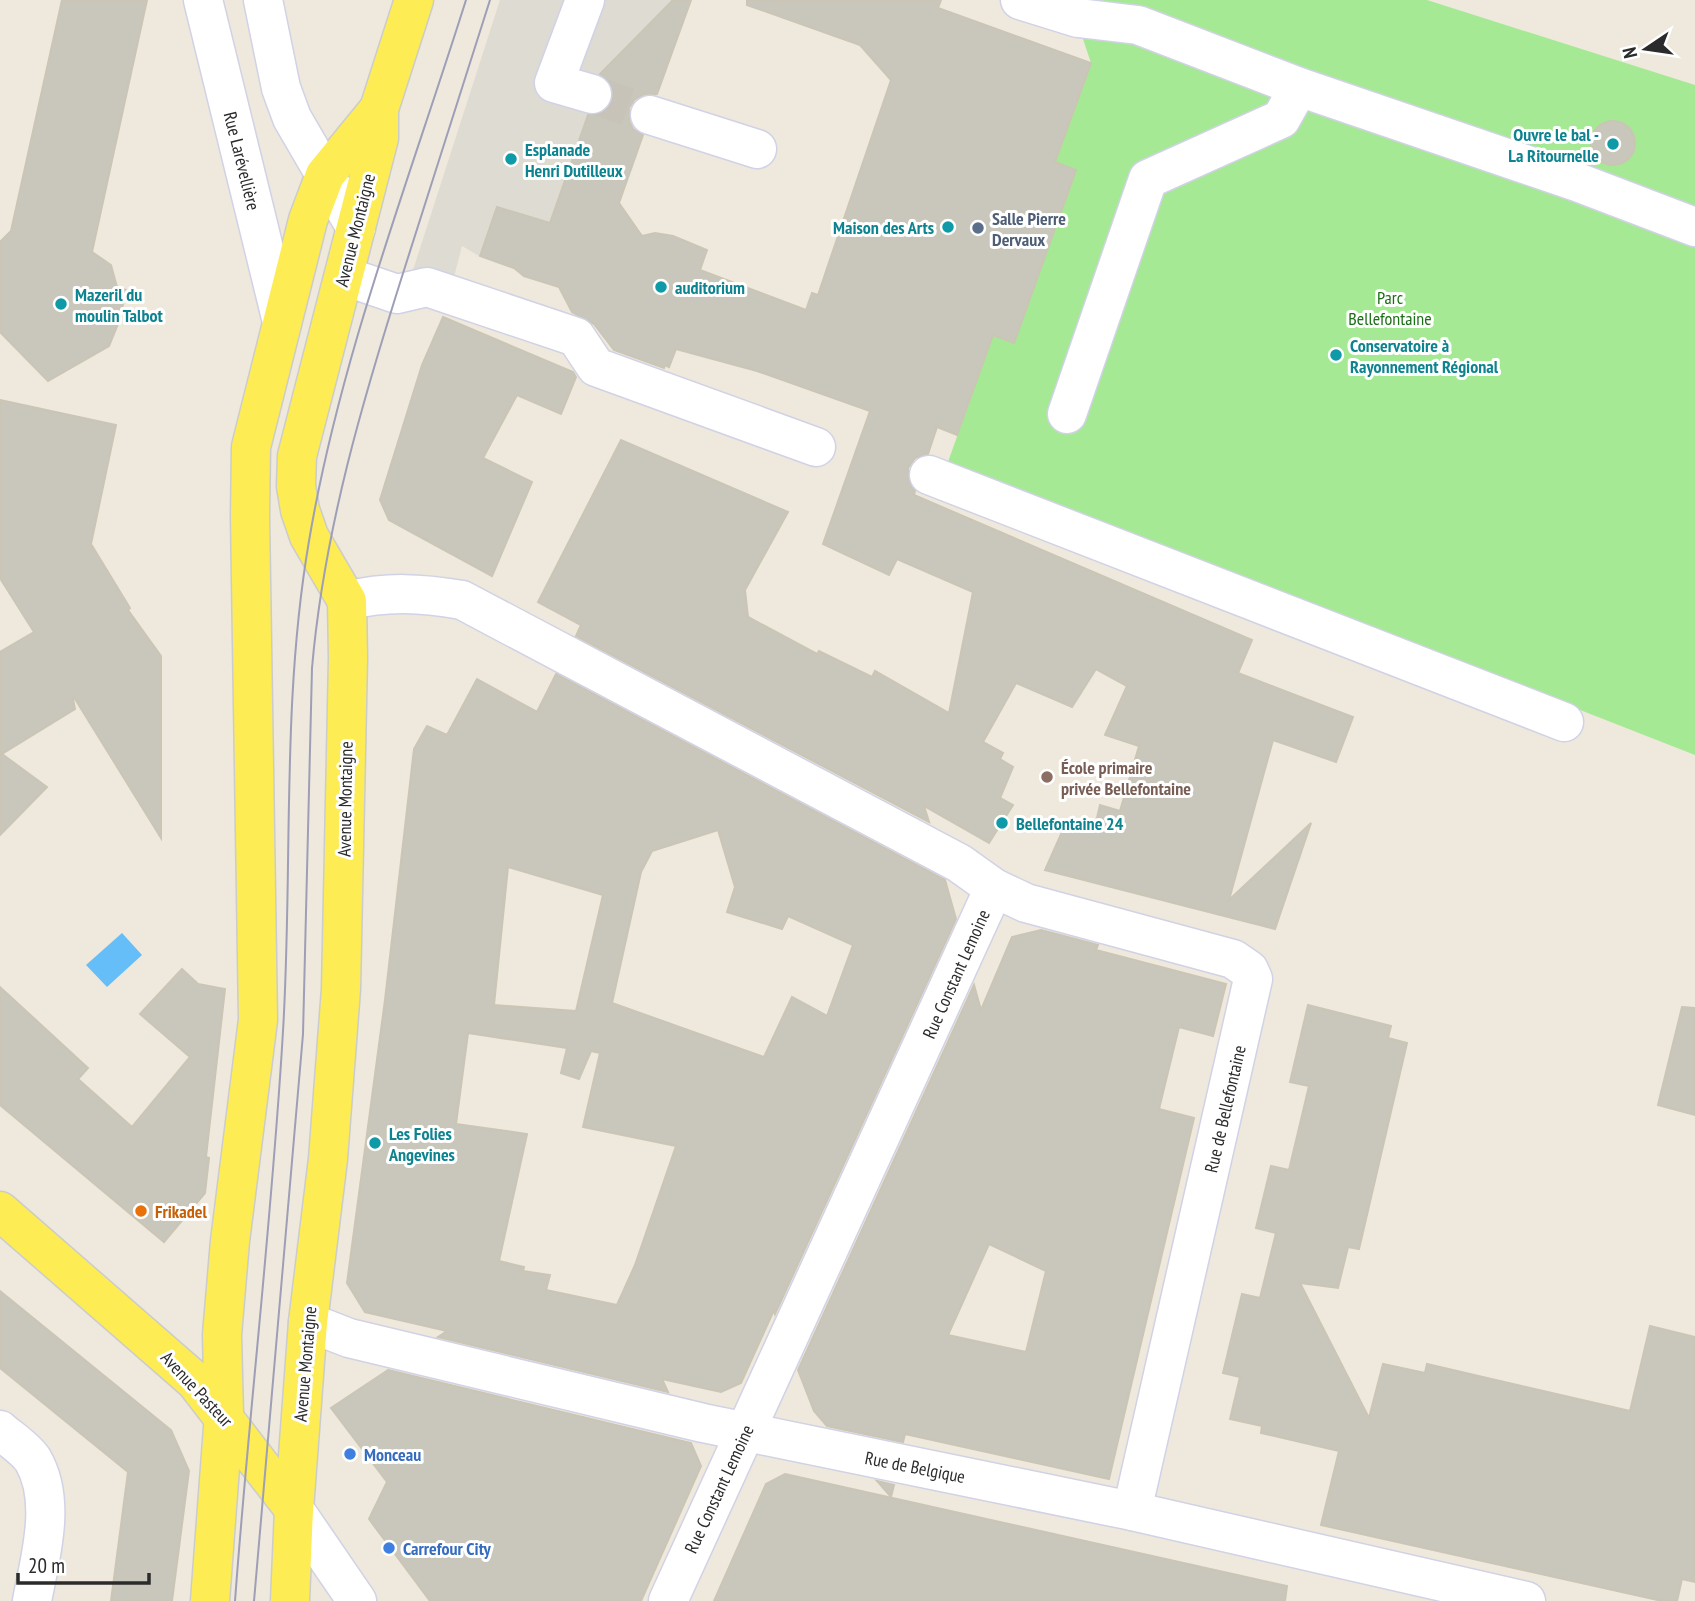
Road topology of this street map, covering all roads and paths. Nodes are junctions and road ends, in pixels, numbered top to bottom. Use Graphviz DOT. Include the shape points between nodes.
graph roads {
  1 [pos="203,0"];
  2 [pos="263,0"];
  3 [pos="414,0"];
  4 [pos="585,0"];
  5 [pos="1020,0"];
  6 [pos="1299,87"];
  7 [pos="592,93"];
  8 [pos="379,109"];
  9 [pos="650,115"];
  10 [pos="757,149"];
  11 [pos="325,175"];
  12 [pos="356,228"];
  13 [pos="1695,228"];
  14 [pos="344,276"];
  15 [pos="282,322"];
  16 [pos="1066,415"];
  17 [pos="816,447"];
  18 [pos="929,475"];
  19 [pos="347,601"];
  20 [pos="1564,722"];
  21 [pos="994,888"];
  22 [pos="0,1211"];
  23 [pos="308,1322"];
  24 [pos="224,1414"];
  25 [pos="0,1430"];
  26 [pos="746,1432"];
  27 [pos="293,1509"];
  28 [pos="1132,1511"];
  29 [pos="32,1601"];
  30 [pos="210,1601"];
  31 [pos="290,1601"];
  32 [pos="357,1601"];
  33 [pos="668,1601"];
  34 [pos="1526,1601"];
  1 -- 15 [label="street, Rue Larévellière"];
  2 -- 11 [label="street" via="281,88 292,118"];
  3 -- 8 [label="main road, Avenue Montaigne"];
  4 -- 7 [label="street" via="554,83"];
  5 -- 6 [label="street" via="1078,18 1138,25"];
  6 -- 13 [label="street" via="1577,182"];
  6 -- 16 [label="street" via="1281,119 1148,179"];
  8 -- 11 [label="main road, Avenue Montaigne"];
  8 -- 12 [label="main road, Avenue Montaigne" via="379,138"];
  9 -- 10 [label="street"];
  11 -- 12 [label="street"];
  11 -- 15 [label="main road, Avenue Montaigne" via="308,220"];
  12 -- 14 [label="main road, Avenue Montaigne"];
  14 -- 17 [label="street" via="397,293 428,287 576,337 596,367"];
  14 -- 19 [label="main road, Avenue Montaigne" via="297,456 296,486 309,536"];
  15 -- 24 [label="main road, Avenue Montaigne" via="251,447 258,1020 222,1335"];
  18 -- 20 [label="street"];
  19 -- 21 [label="street, Rue Constant Lemoine" via="381,593 462,600 959,863"];
  19 -- 23 [label="main road, Avenue Montaigne" via="341,989 328,1159"];
  21 -- 26 [label="street, Rue Constant Lemoine"];
  21 -- 28 [label="street, Rue de Bellefontaine" via="1026,902 1233,959 1249,970 1253,979"];
  22 -- 24 [label="main road, Avenue Pasteur" via="163,1350"];
  23 -- 26 [label="street, Rue de Belgique" via="349,1338"];
  23 -- 27 [label="main road, Avenue Montaigne"];
  24 -- 27 [label="main road, Avenue Pasteur"];
  24 -- 30 [label="main road, Avenue Montaigne"];
  25 -- 29 [label="street" via="33,1460 45,1502 45,1531"];
  26 -- 28 [label="street, Rue de Belgique"];
  26 -- 33 [label="street, Rue Constant Lemoine"];
  27 -- 31 [label="main road, Avenue Montaigne"];
  27 -- 32 [label="street, Avenue Pasteur"];
  28 -- 34 [label="street, Rue de Belgique"];
}
